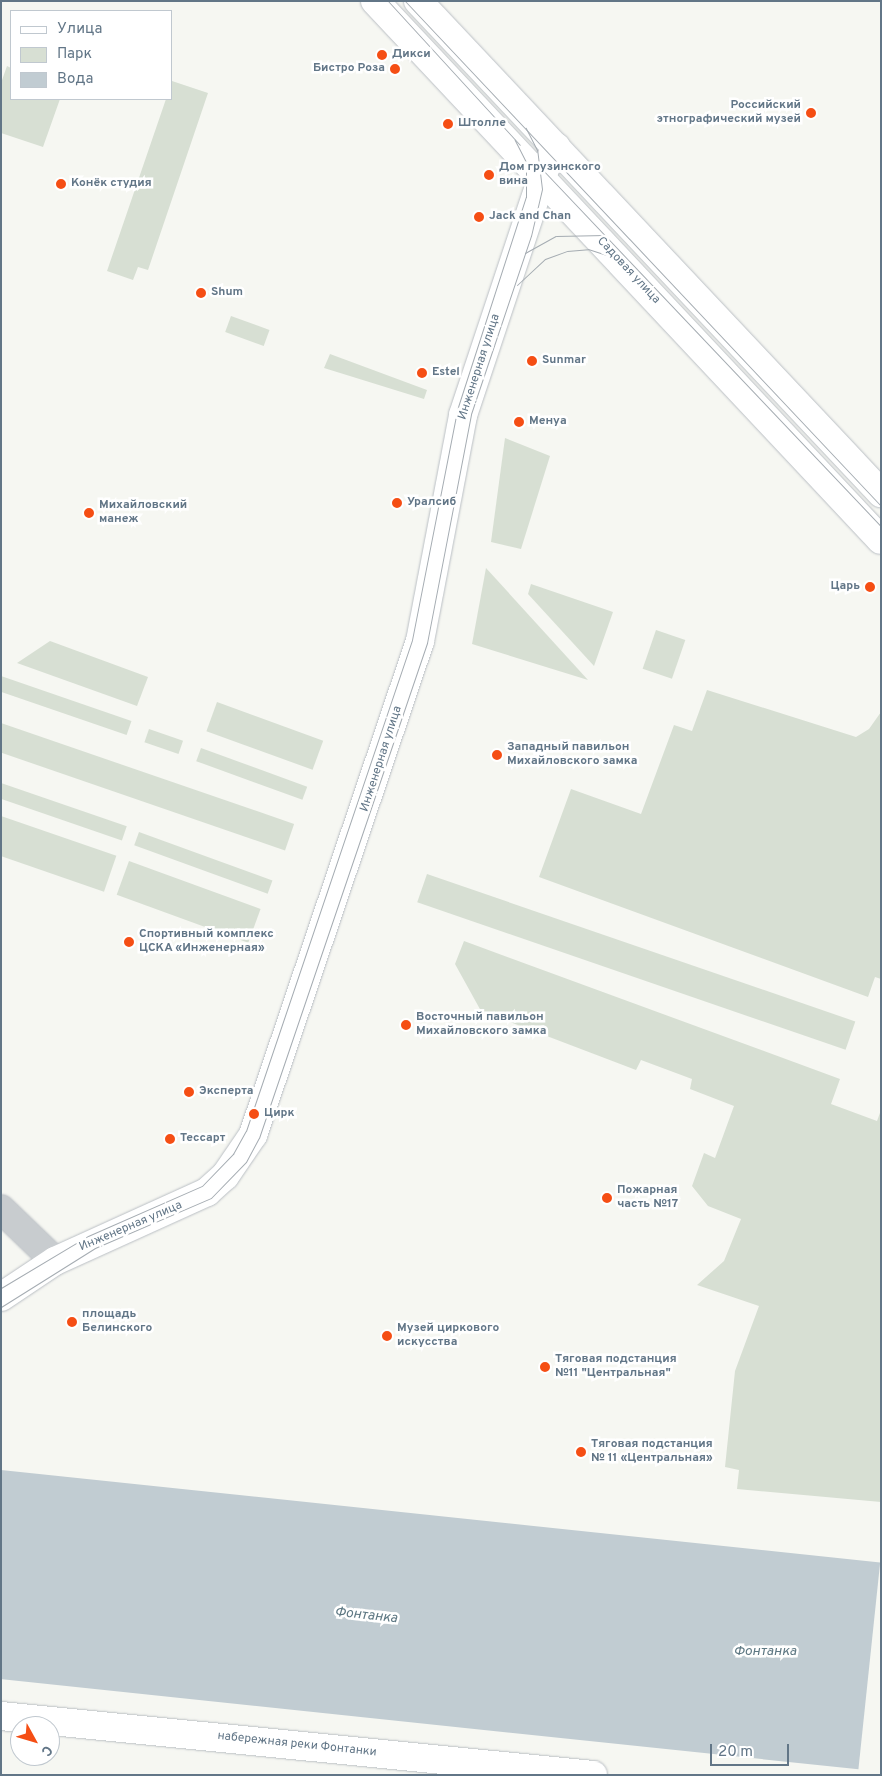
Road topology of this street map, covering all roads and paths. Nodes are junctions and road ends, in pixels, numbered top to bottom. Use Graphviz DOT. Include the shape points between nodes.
graph roads {
  1 [pos="375,1"];
  2 [pos="418,1"];
  3 [pos="556,147"];
  4 [pos="541,179"];
  5 [pos="881,492"];
  6 [pos="881,540"];
  7 [pos="1,1209"];
  8 [pos="55,1261"];
  9 [pos="1,1297"];
  10 [pos="1,1716"];
  11 [pos="593,1775"];
  1 -- 4 [label="main road, Садовая улица"];
  2 -- 3 [label="main road"];
  3 -- 4 [label="main road, Инженерная улица"];
  3 -- 5 [label="main road"];
  4 -- 6 [label="main road, Садовая улица"];
  4 -- 8 [label="main road, Инженерная улица" via="463,415 420,641 253,1135 225,1176 207,1192"];
  7 -- 8 [label="street"];
  8 -- 9 [label="main road"];
  10 -- 11 [label="main road, набережная реки Фонтанки"];
}
